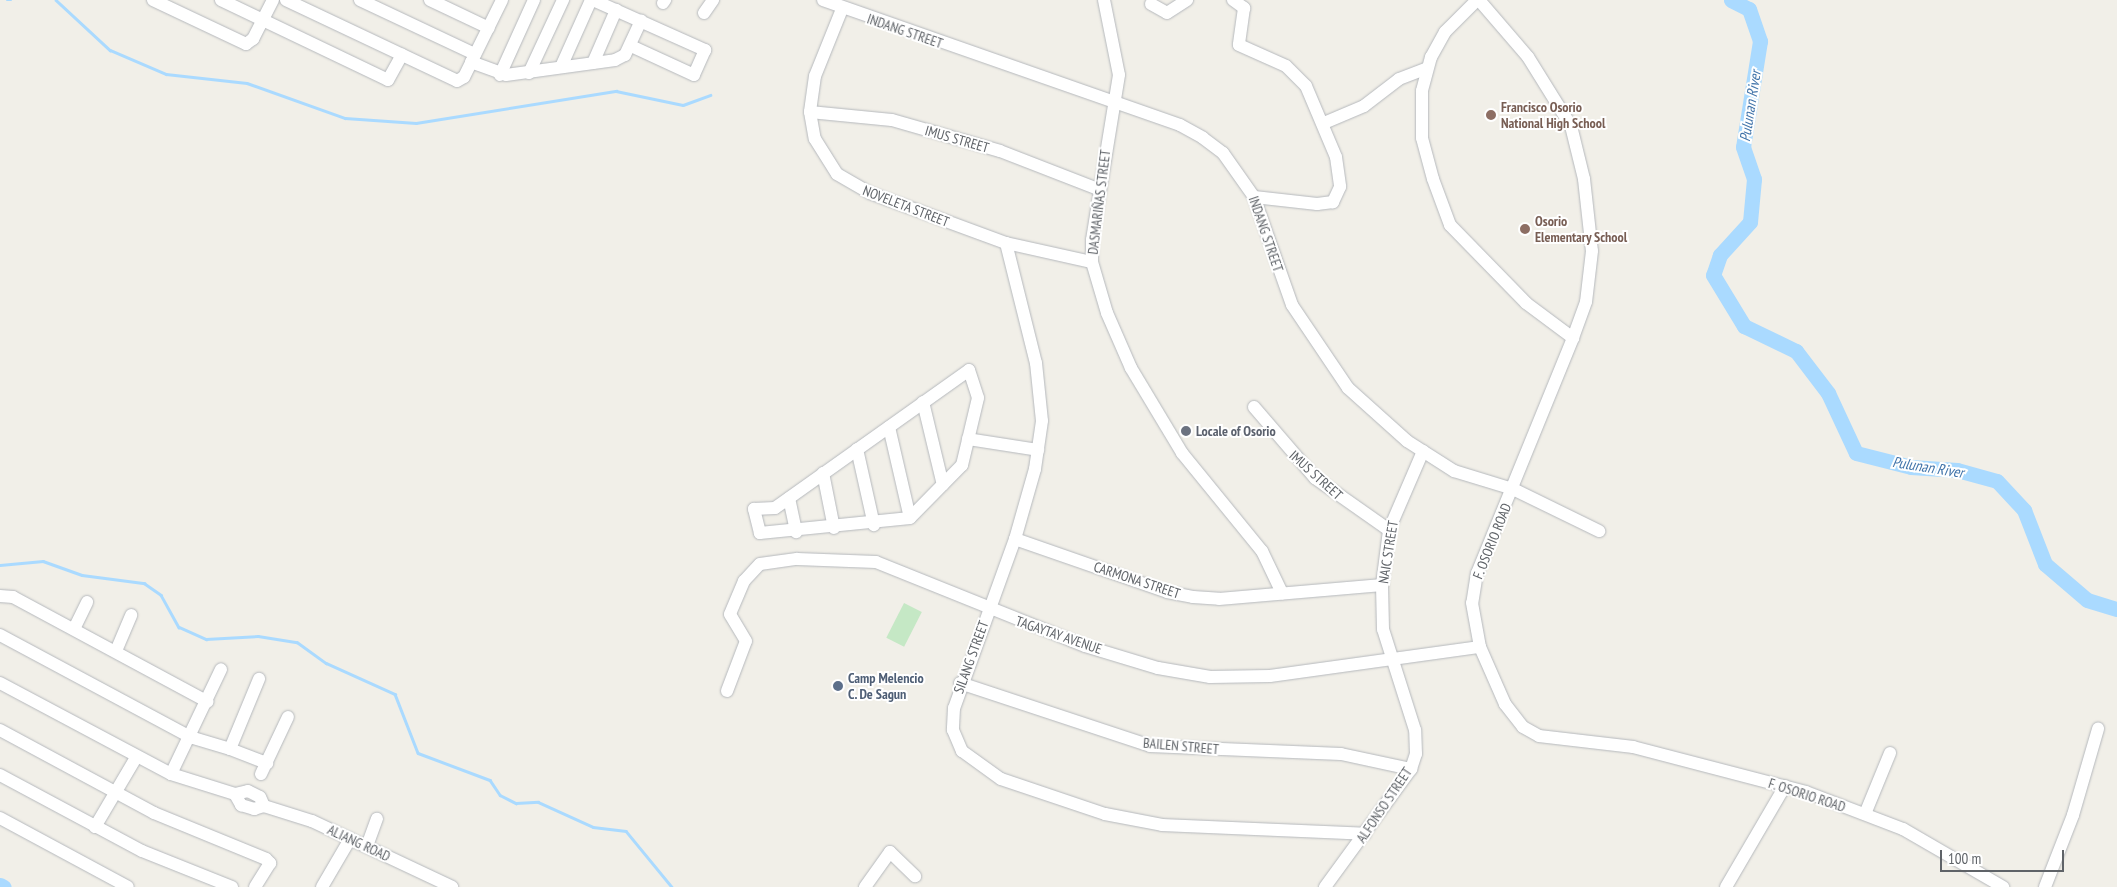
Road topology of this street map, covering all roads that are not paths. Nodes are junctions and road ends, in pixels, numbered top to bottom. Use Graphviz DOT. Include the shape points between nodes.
graph roads {
  1 [pos="221,0"];
  2 [pos="273,0"];
  3 [pos="286,0"];
  4 [pos="360,0"];
  5 [pos="430,0"];
  6 [pos="502,0"];
  7 [pos="534,0"];
  8 [pos="563,0"];
  9 [pos="592,0"];
  10 [pos="713,0"];
  11 [pos="823,0"];
  12 [pos="1104,0"];
  13 [pos="1187,0"];
  14 [pos="1233,0"];
  15 [pos="1478,0"];
  16 [pos="156,1"];
  17 [pos="1151,4"];
  18 [pos="842,9"];
  19 [pos="616,10"];
  20 [pos="704,13"];
  21 [pos="262,20"];
  22 [pos="641,21"];
  23 [pos="489,28"];
  24 [pos="630,46"];
  25 [pos="402,55"];
  26 [pos="473,58"];
  27 [pos="593,63"];
  28 [pos="561,67"];
  29 [pos="1427,68"];
  30 [pos="529,73"];
  31 [pos="500,75"];
  32 [pos="1113,102"];
  33 [pos="810,112"];
  34 [pos="1324,123"];
  35 [pos="1098,189"];
  36 [pos="1254,196"];
  37 [pos="1006,243"];
  38 [pos="1092,262"];
  39 [pos="1573,338"];
  40 [pos="923,402"];
  41 [pos="1254,407"];
  42 [pos="889,427"];
  43 [pos="968,439"];
  44 [pos="857,449"];
  45 [pos="1038,450"];
  46 [pos="1423,451"];
  47 [pos="823,473"];
  48 [pos="943,485"];
  49 [pos="1513,489"];
  50 [pos="789,498"];
  51 [pos="910,518"];
  52 [pos="874,525"];
  53 [pos="834,528"];
  54 [pos="1389,530"];
  55 [pos="1599,531"];
  56 [pos="796,532"];
  57 [pos="1015,539"];
  58 [pos="1382,585"];
  59 [pos="1282,593"];
  60 [pos="0,596"];
  61 [pos="87,602"];
  62 [pos="989,610"];
  63 [pos="131,614"];
  64 [pos="74,629"];
  65 [pos="0,635"];
  66 [pos="1480,647"];
  67 [pos="116,651"];
  68 [pos="1390,658"];
  69 [pos="222,669"];
  70 [pos="259,679"];
  71 [pos="0,682"];
  72 [pos="960,683"];
  73 [pos="728,691"];
  74 [pos="208,702"];
  75 [pos="288,717"];
  76 [pos="2098,729"];
  77 [pos="0,730"];
  78 [pos="190,738"];
  79 [pos="230,749"];
  80 [pos="1890,753"];
  81 [pos="136,756"];
  82 [pos="1411,769"];
  83 [pos="171,774"];
  84 [pos="1,778"];
  85 [pos="1785,786"];
  86 [pos="114,793"];
  87 [pos="1865,814"];
  88 [pos="0,818"];
  89 [pos="377,819"];
  90 [pos="95,827"];
  91 [pos="1365,834"];
  92 [pos="350,838"];
  93 [pos="366,846"];
  94 [pos="914,876"];
  95 [pos="1984,882"];
  96 [pos="111,884"];
  97 [pos="444,885"];
  98 [pos="128,887"];
  99 [pos="232,887"];
  100 [pos="255,887"];
  101 [pos="322,887"];
  102 [pos="865,887"];
  103 [pos="1325,887"];
  104 [pos="1726,887"];
  105 [pos="2002,887"];
  106 [pos="2045,887"];
  1 -- 21 [label="street"];
  2 -- 21 [label="street"];
  3 -- 25 [label="street"];
  4 -- 26 [label="street"];
  5 -- 23 [label="street"];
  6 -- 23 [label="street"];
  7 -- 31 [label="street"];
  8 -- 30 [label="street"];
  9 -- 19 [label="street"];
  9 -- 28 [label="street"];
  10 -- 20 [label="street"];
  11 -- 18 [label="street, INDANG STREET"];
  12 -- 32 [label="street, DASMARIÑAS STREET" via="1119,75"];
  13 -- 17 [label="street" via="1167,13"];
  14 -- 34 [label="street" via="1244,8 1239,45 1286,66 1306,86"];
  15 -- 29 [label="street" via="1445,32"];
  15 -- 39 [label="street, F. OSORIO ROAD" via="1528,56 1571,126 1584,179 1592,251 1586,302"];
  16 -- 21 [label="street" via="246,44"];
  18 -- 32 [label="street, INDANG STREET"];
  18 -- 33 [label="street, NOVELETA STREET" via="815,76"];
  19 -- 22 [label="street"];
  19 -- 27 [label="street"];
  21 -- 25 [label="street" via="388,80"];
  22 -- 24 [label="street"];
  22 -- 24 [label="street" via="706,50 694,75"];
  23 -- 26 [label="street"];
  24 -- 27 [label="street" via="621,58"];
  25 -- 26 [label="street" via="457,80"];
  26 -- 31 [label="street"];
  27 -- 28 [label="street"];
  28 -- 30 [label="street"];
  29 -- 34 [label="street" via="1399,79 1364,106"];
  29 -- 39 [label="street" via="1422,91 1422,138 1444,215 1526,303"];
  30 -- 31 [label="street"];
  32 -- 35 [label="street, DASMARIÑAS STREET"];
  32 -- 36 [label="street, INDANG STREET" via="1203,138 1223,153"];
  33 -- 35 [label="street, IMUS STREET" via="892,120 1000,151"];
  33 -- 37 [label="street, NOVELETA STREET" via="825,160 851,185"];
  34 -- 36 [label="street" via="1339,180 1333,202"];
  35 -- 38 [label="street, DASMARIÑAS STREET"];
  36 -- 46 [label="street, INDANG STREET" via="1292,306 1329,364 1374,413"];
  37 -- 38 [label="street, NOVELETA STREET"];
  37 -- 45 [label="street, SILANG STREET" via="1041,389"];
  38 -- 59 [label="street, DASMARIÑAS STREET" via="1107,313 1131,368 1182,452 1262,551"];
  39 -- 49 [label="street, F. OSORIO ROAD"];
  40 -- 42 [label="street"];
  40 -- 43 [label="street" via="969,370 978,398"];
  40 -- 48 [label="street"];
  41 -- 54 [label="street, IMUS STREET" via="1315,478"];
  42 -- 44 [label="street"];
  42 -- 51 [label="street"];
  43 -- 45 [label="street"];
  43 -- 48 [label="street" via="962,465"];
  44 -- 47 [label="street"];
  44 -- 52 [label="street"];
  45 -- 57 [label="street, SILANG STREET"];
  46 -- 49 [label="street, INDANG STREET" via="1454,471"];
  46 -- 54 [label="street, NAIC STREET"];
  47 -- 50 [label="street"];
  47 -- 53 [label="street"];
  48 -- 51 [label="street"];
  49 -- 55 [label="street, INDANG STREET" via="1574,523"];
  49 -- 66 [label="street, F. OSORIO ROAD" via="1476,573 1472,603"];
  50 -- 56 [label="street"];
  50 -- 56 [label="street" via="775,508 754,509 762,535"];
  51 -- 52 [label="street"];
  52 -- 53 [label="street"];
  53 -- 56 [label="street"];
  54 -- 58 [label="street, NAIC STREET"];
  57 -- 59 [label="street, CARMONA STREET" via="1166,592 1219,599"];
  57 -- 62 [label="street, SILANG STREET"];
  58 -- 59 [label="street, CARMONA STREET"];
  58 -- 68 [label="street, NAIC STREET"];
  60 -- 64 [label="street" via="13,597"];
  61 -- 64 [label="street"];
  62 -- 68 [label="street, TAGAYTAY AVENUE" via="1149,666 1210,677 1270,676"];
  62 -- 72 [label="street, SILANG STREET"];
  62 -- 73 [label="street, TAGAYTAY AVENUE" via="876,562 822,558 760,564 744,581 730,614 746,641"];
  63 -- 67 [label="street"];
  64 -- 67 [label="street"];
  65 -- 78 [label="street"];
  66 -- 68 [label="street, TAGAYTAY AVENUE"];
  66 -- 85 [label="street, F. OSORIO ROAD" via="1505,704 1524,727 1539,736 1633,747"];
  67 -- 74 [label="street"];
  68 -- 82 [label="street, ALFONSO STREET" via="1415,730"];
  69 -- 74 [label="street"];
  70 -- 79 [label="street"];
  71 -- 81 [label="street"];
  72 -- 82 [label="street, BAILEN STREET" via="1150,746 1340,754"];
  72 -- 91 [label="street, SILANG STREET" via="954,708 956,737 977,766 1001,780 1105,814 1162,825"];
  74 -- 78 [label="street"];
  75 -- 79 [label="street" via="264,768"];
  76 -- 106 [label="street" via="2073,815"];
  77 -- 86 [label="street"];
  78 -- 79 [label="street"];
  78 -- 83 [label="street"];
  80 -- 87 [label="street"];
  81 -- 83 [label="street"];
  81 -- 86 [label="street"];
  82 -- 91 [label="street, ALFONSO STREET"];
  83 -- 92 [label="street, ALIANG ROAD" via="235,794 241,805 254,809 264,806"];
  84 -- 90 [label="street"];
  85 -- 87 [label="street, F. OSORIO ROAD"];
  85 -- 104 [label="street"];
  86 -- 90 [label="street"];
  86 -- 100 [label="street" via="266,859 270,863"];
  87 -- 95 [label="street, F. OSORIO ROAD" via="1903,829"];
  88 -- 96 [label="street"];
  89 -- 93 [label="street"];
  90 -- 99 [label="street"];
  91 -- 103 [label="street, ALFONSO STREET"];
  92 -- 93 [label="street, ALIANG ROAD"];
  92 -- 101 [label="street"];
  93 -- 97 [label="street, ALIANG ROAD"];
  94 -- 102 [label="street" via="890,852"];
  95 -- 105 [label="street, F. OSORIO ROAD"];
  96 -- 98 [label="street"];
}
